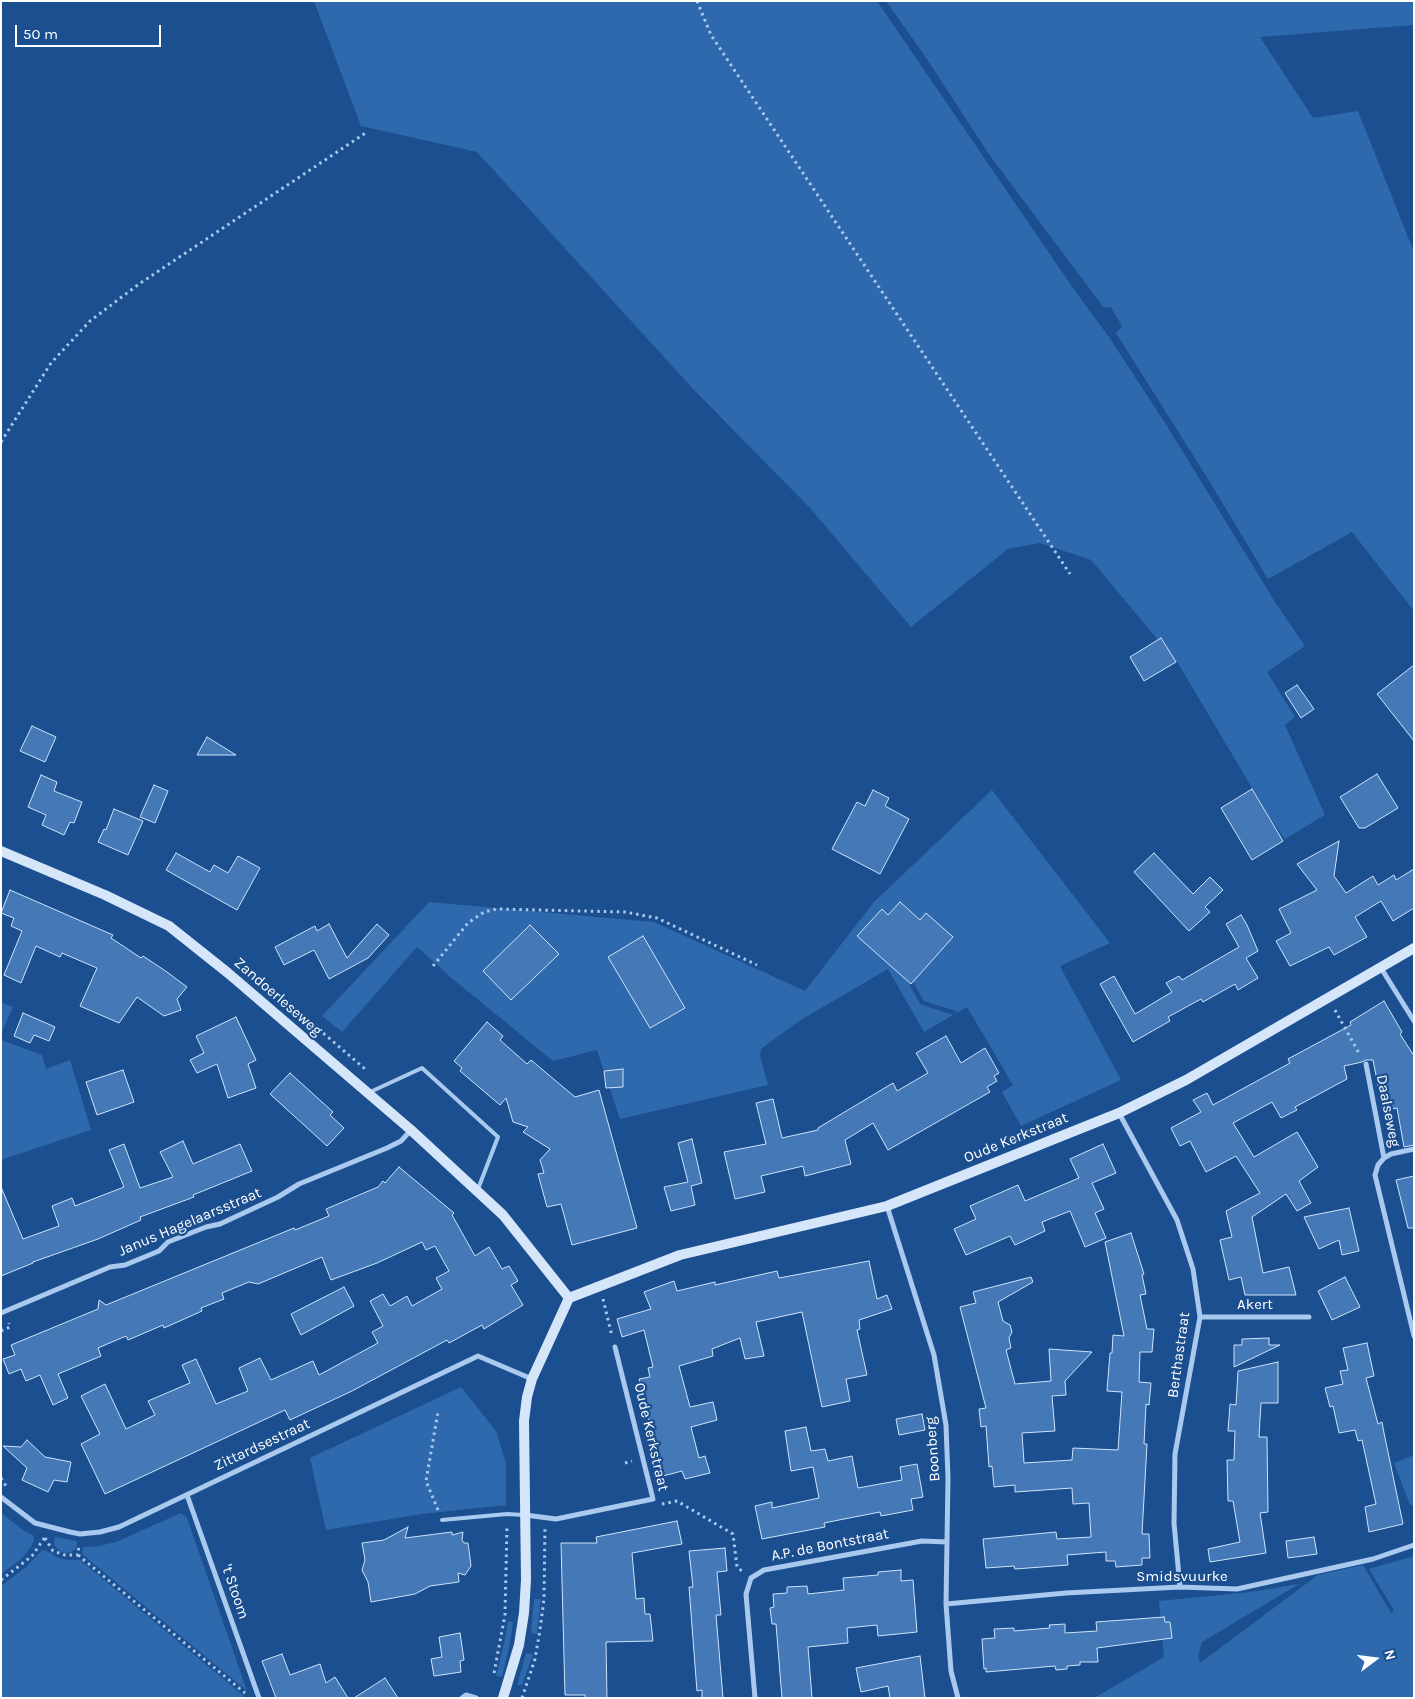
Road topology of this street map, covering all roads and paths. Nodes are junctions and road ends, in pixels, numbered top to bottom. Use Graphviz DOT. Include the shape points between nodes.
graph roads {
  1 [pos="697,1"];
  2 [pos="367,132"];
  3 [pos="1,442"];
  4 [pos="1070,574"];
  5 [pos="1,851"];
  6 [pos="1414,948"];
  7 [pos="757,965"];
  8 [pos="433,966"];
  9 [pos="1381,968"];
  10 [pos="1328,999"];
  11 [pos="1414,1021"];
  12 [pos="1366,1064"];
  13 [pos="367,1093"];
  14 [pos="1119,1113"];
  15 [pos="410,1130"];
  16 [pos="1414,1149"];
  17 [pos="1384,1158"];
  18 [pos="477,1191"];
  19 [pos="887,1206"];
  20 [pos="600,1286"];
  21 [pos="569,1298"];
  22 [pos="1,1313"];
  23 [pos="1200,1317"];
  24 [pos="1309,1317"];
  25 [pos="1414,1336"];
  26 [pos="615,1346"];
  27 [pos="532,1379"];
  28 [pos="438,1412"];
  29 [pos="187,1495"];
  30 [pos="1,1498"];
  31 [pos="653,1500"];
  32 [pos="508,1514"];
  33 [pos="525,1515"];
  34 [pos="442,1520"];
  35 [pos="48,1527"];
  36 [pos="80,1534"];
  37 [pos="45,1537"];
  38 [pos="947,1542"];
  39 [pos="1414,1545"];
  40 [pos="78,1555"];
  41 [pos="751,1578"];
  42 [pos="1,1580"];
  43 [pos="1180,1587"];
  44 [pos="946,1604"];
  45 [pos="493,1674"];
  46 [pos="257,1695"];
  47 [pos="462,1698"];
  48 [pos="476,1698"];
  49 [pos="503,1698"];
  50 [pos="755,1698"];
  51 [pos="958,1698"];
  1 -- 4 [label="path" via="711,35"];
  2 -- 3 [label="path" via="139,284 90,321 51,363"];
  5 -- 13 [label="street, Zandoerleseweg" via="169,926"];
  6 -- 9 [label="street, Oude Kerkstraat"];
  7 -- 8 [label="path" via="657,918 626,912 498,909 484,912 468,923"];
  9 -- 10 [label="street, Oude Kerkstraat"];
  9 -- 11 [label="street"];
  10 -- 12 [label="path"];
  10 -- 14 [label="street, Oude Kerkstraat" via="1186,1080"];
  12 -- 17 [label="street, Daalseweg"];
  13 -- 15 [label="street, Zandoerleseweg"];
  13 -- 18 [label="lane" via="422,1068 498,1137"];
  14 -- 19 [label="street, Oude Kerkstraat"];
  14 -- 23 [label="street, Berthastraat" via="1177,1220 1193,1269"];
  15 -- 18 [label="street, Zandoerleseweg"];
  15 -- 22 [label="street, Janus Hagelaarsstraat" via="387,1148 299,1184 220,1224 206,1226 168,1242 159,1251 110,1267"];
  16 -- 17 [label="street"];
  17 -- 25 [label="street, Daalseweg" via="1375,1175"];
  18 -- 21 [label="street, Zandoerleseweg" via="503,1215"];
  19 -- 20 [label="street, Oude Kerkstraat" via="680,1254"];
  19 -- 38 [label="street, Boonberg" via="934,1355 946,1425"];
  20 -- 21 [label="street, Oude Kerkstraat"];
  20 -- 26 [label="path"];
  21 -- 27 [label="street"];
  23 -- 24 [label="street, Akert"];
  23 -- 43 [label="street, Berthastraat" via="1175,1454 1174,1523"];
  26 -- 31 [label="street, Oude Kerkstraat"];
  27 -- 29 [label="street, Zittardsestraat" via="478,1356"];
  27 -- 33 [label="street" via="524,1421"];
  28 -- 34 [label="path" via="426,1481"];
  29 -- 36 [label="street, Zittardsestraat" via="119,1527"];
  29 -- 46 [label="street, 't Stoom"];
  30 -- 35 [label="street, Zittardsestraat" via="35,1523"];
  31 -- 33 [label="street, Oude Kerkstraat" via="556,1519"];
  31 -- 41 [label="path" via="660,1504 677,1501 733,1534 737,1567"];
  32 -- 33 [label="lane"];
  32 -- 34 [label="lane"];
  32 -- 45 [label="path" via="505,1615"];
  33 -- 49 [label="street" via="524,1613"];
  35 -- 36 [label="street, Zittardsestraat"];
  35 -- 37 [label="path"];
  36 -- 40 [label="path"];
  37 -- 40 [label="path" via="56,1553"];
  37 -- 42 [label="path" via="32,1556"];
  38 -- 41 [label="street, A.P. de Bontstraat" via="922,1541 894,1546 764,1570"];
  38 -- 44 [label="street, Boonberg"];
  39 -- 43 [label="street, Smidsvuurke" via="1373,1559 1237,1589"];
  40 -- 46 [label="path" via="247,1695"];
  41 -- 50 [label="street" via="746,1594"];
  43 -- 44 [label="street, Smidsvuurke"];
  44 -- 51 [label="street, Boonberg" via="951,1671"];
  47 -- 48 [label="street" via="466,1695"];
}
